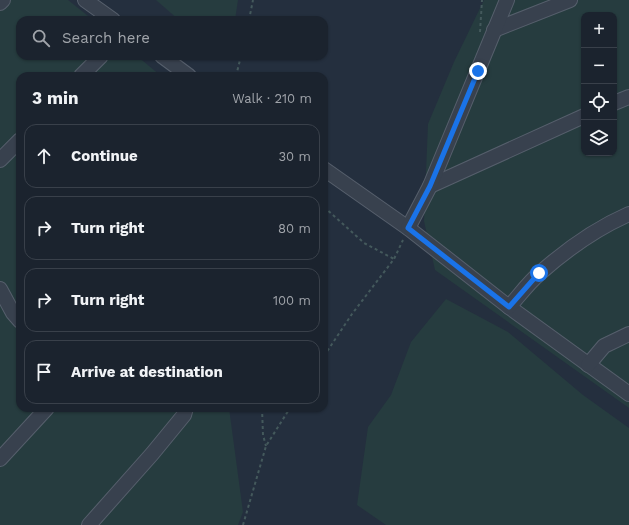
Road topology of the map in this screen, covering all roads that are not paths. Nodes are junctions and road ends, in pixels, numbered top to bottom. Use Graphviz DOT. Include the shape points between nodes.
graph roads {
  1 [pos="3,0"];
  2 [pos="85,0"];
  3 [pos="507,0"];
  4 [pos="570,0"];
  5 [pos="0,3"];
  6 [pos="107,16"];
  7 [pos="494,30"];
  8 [pos="96,60"];
  9 [pos="167,60"];
  10 [pos="85,72"];
  11 [pos="184,72"];
  12 [pos="629,97"];
  13 [pos="617,102"];
  14 [pos="581,117"];
  15 [pos="16,144"];
  16 [pos="0,160"];
  17 [pos="328,172"];
  18 [pos="430,186"];
  19 [pos="629,214"];
  20 [pos="408,228"];
  21 [pos="0,288"];
  22 [pos="509,307"];
  23 [pos="16,316"];
  24 [pos="629,334"];
  25 [pos="588,365"];
  26 [pos="629,394"];
  27 [pos="43,412"];
  28 [pos="185,412"];
  29 [pos="0,459"];
  30 [pos="89,525"];
  1 -- 5 [label="street"];
  2 -- 6 [label="street"];
  3 -- 7 [label="street"];
  4 -- 7 [label="street"];
  7 -- 18 [label="street"];
  8 -- 10 [label="street"];
  9 -- 11 [label="street"];
  12 -- 13 [label="street"];
  14 -- 18 [label="street"];
  15 -- 16 [label="street"];
  17 -- 20 [label="street"];
  18 -- 20 [label="street"];
  19 -- 22 [label="street" via="586,238 539,273"];
  20 -- 22 [label="street"];
  21 -- 23 [label="street"];
  22 -- 25 [label="street"];
  24 -- 25 [label="street" via="604,346"];
  25 -- 26 [label="street"];
  27 -- 29 [label="street"];
  28 -- 30 [label="street" via="152,454"];
}
